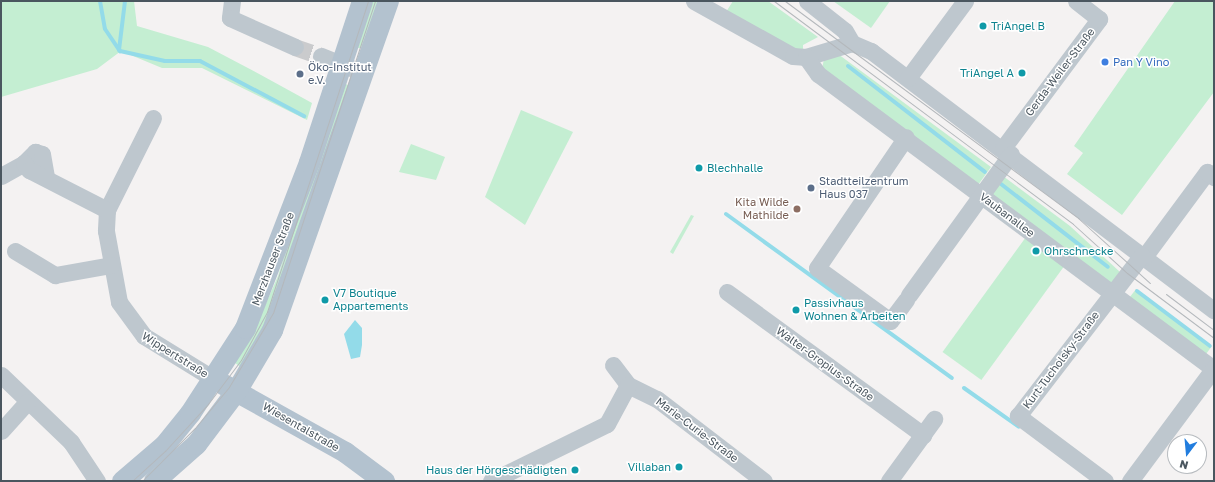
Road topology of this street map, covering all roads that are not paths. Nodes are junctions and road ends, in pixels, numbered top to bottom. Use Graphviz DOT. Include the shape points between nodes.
graph roads {
  1 [pos="232,1"];
  2 [pos="362,1"];
  3 [pos="388,1"];
  4 [pos="694,1"];
  5 [pos="807,1"];
  6 [pos="964,1"];
  7 [pos="1076,1"];
  8 [pos="852,43"];
  9 [pos="295,47"];
  10 [pos="371,49"];
  11 [pos="806,57"];
  12 [pos="337,62"];
  13 [pos="908,78"];
  14 [pos="355,96"];
  15 [pos="153,118"];
  16 [pos="906,137"];
  17 [pos="1007,151"];
  18 [pos="1,176"];
  19 [pos="1214,177"];
  20 [pos="981,195"];
  21 [pos="107,210"];
  22 [pos="15,251"];
  23 [pos="1143,256"];
  24 [pos="111,265"];
  25 [pos="727,292"];
  26 [pos="1112,292"];
  27 [pos="1214,310"];
  28 [pos="613,364"];
  29 [pos="1214,369"];
  30 [pos="1,375"];
  31 [pos="628,385"];
  32 [pos="226,386"];
  33 [pos="27,402"];
  34 [pos="934,419"];
  35 [pos="1,431"];
  36 [pos="923,435"];
  37 [pos="97,481"];
  38 [pos="122,481"];
  39 [pos="154,481"];
  40 [pos="384,481"];
  41 [pos="491,481"];
  42 [pos="764,481"];
  43 [pos="888,481"];
  44 [pos="1105,481"];
  45 [pos="1130,481"];
  1 -- 9 [label="street" via="230,18"];
  2 -- 12 [label="main road, Merzhauser Straße"];
  3 -- 10 [label="main road, Merzhauser Straße"];
  4 -- 11 [label="street" via="777,50"];
  5 -- 8 [label="street" via="845,31"];
  6 -- 13 [label="street"];
  7 -- 17 [label="street, Gerda-Weiler-Straße" via="1099,19"];
  8 -- 11 [label="street"];
  8 -- 13 [label="street" via="871,51"];
  10 -- 12 [label="main road"];
  10 -- 14 [label="main road, Merzhauser Straße"];
  11 -- 16 [label="street, Vaubanallee" via="818,74"];
  12 -- 14 [label="main road"];
  12 -- 32 [label="main road, Merzhauser Straße" via="309,162 262,292 226,359"];
  13 -- 17 [label="street"];
  14 -- 32 [label="main road, Merzhauser Straße" via="279,316"];
  15 -- 21 [label="street, Wippertstraße"];
  16 -- 20 [label="street, Vaubanallee"];
  16 -- 20 [label="street" via="817,268 890,321"];
  17 -- 20 [label="street"];
  17 -- 23 [label="street"];
  18 -- 21 [label="street" via="24,163 29,170 46,176"];
  19 -- 23 [label="street, Kurt-Tucholsky-Straße" via="1207,172"];
  20 -- 26 [label="street, Vaubanallee"];
  21 -- 24 [label="street, Wippertstraße" via="106,231"];
  22 -- 24 [label="street" via="55,275"];
  23 -- 26 [label="street, Kurt-Tucholsky-Straße"];
  23 -- 27 [label="street"];
  24 -- 32 [label="street, Wippertstraße" via="119,302 135,328 157,346"];
  25 -- 36 [label="street, Walter-Gropius-Straße"];
  26 -- 29 [label="street, Vaubanallee"];
  26 -- 44 [label="street, Kurt-Tucholsky-Straße" via="1018,416"];
  28 -- 31 [label="street, Marie-Curie-Straße"];
  29 -- 45 [label="street"];
  30 -- 33 [label="street"];
  31 -- 41 [label="street" via="607,424"];
  31 -- 42 [label="street, Marie-Curie-Straße" via="657,399"];
  32 -- 38 [label="main road, Merzhauser Straße"];
  32 -- 39 [label="main road, Merzhauser Straße" via="196,444"];
  32 -- 40 [label="main road, Wiesentalstraße" via="345,452"];
  33 -- 35 [label="street"];
  33 -- 37 [label="street" via="71,442"];
  34 -- 36 [label="street"];
  36 -- 43 [label="street"];
}
